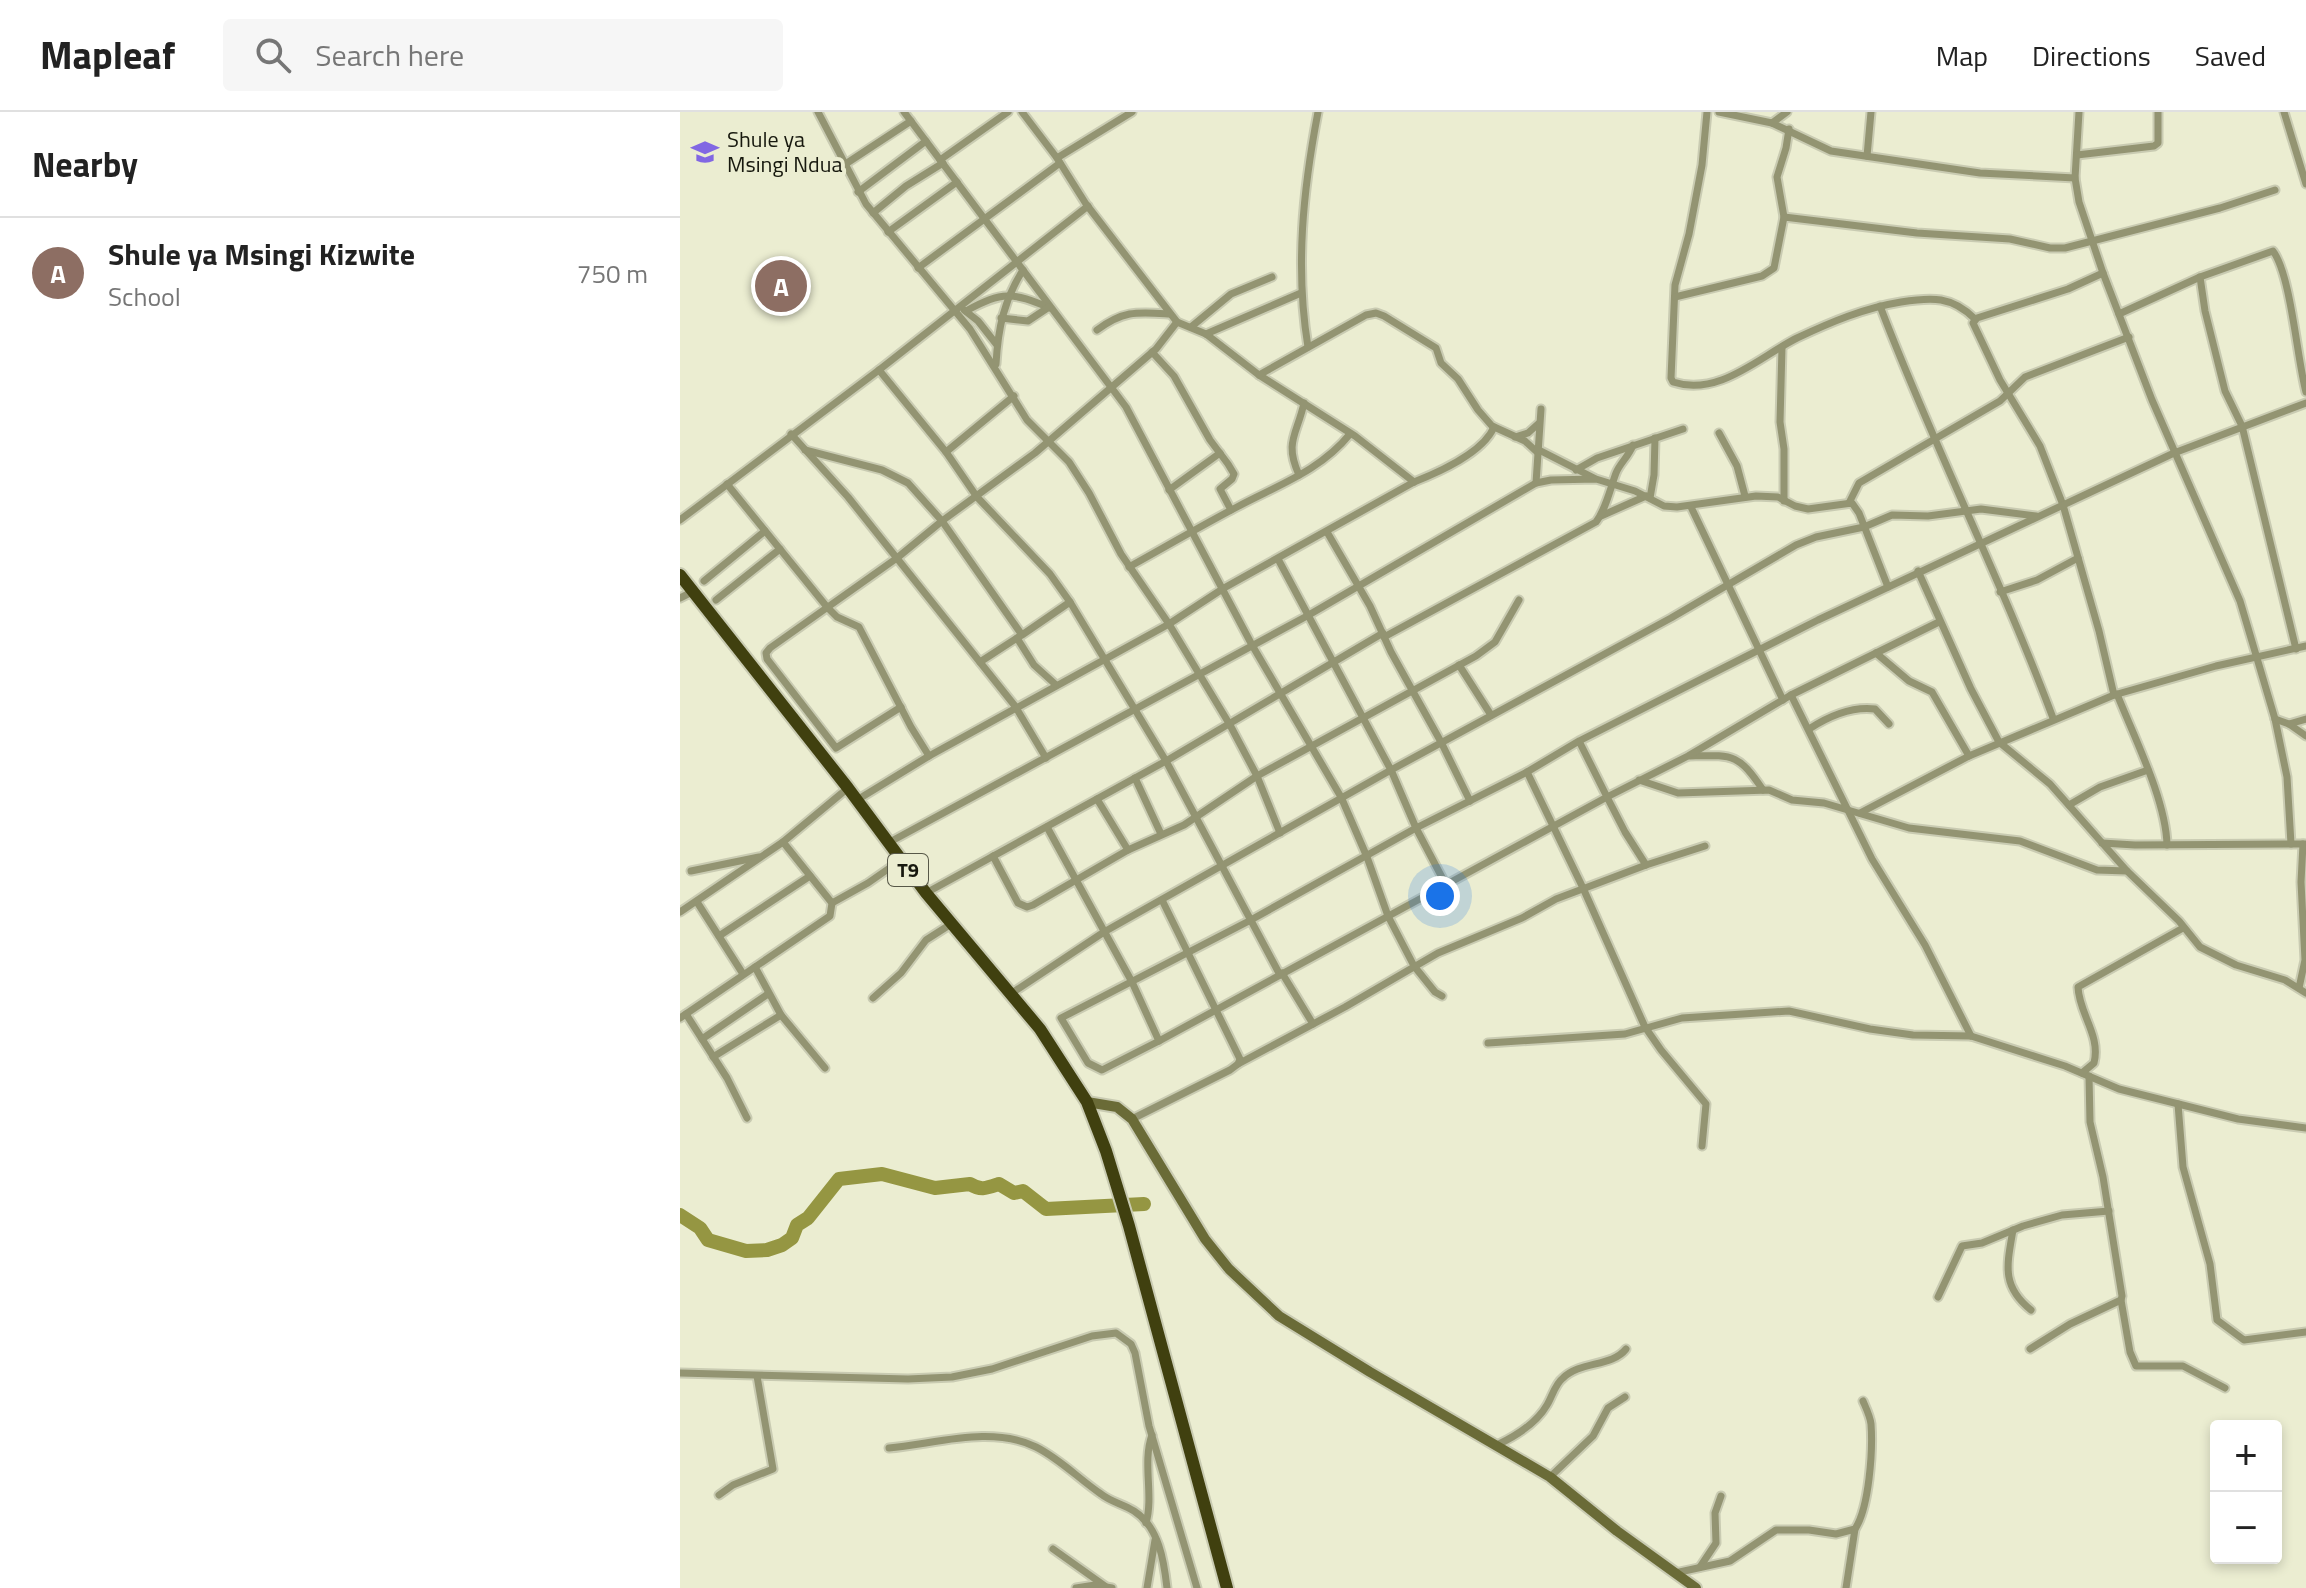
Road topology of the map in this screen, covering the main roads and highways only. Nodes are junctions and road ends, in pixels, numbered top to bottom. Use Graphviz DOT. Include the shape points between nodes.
graph roads {
  1 [pos="680,575"];
  2 [pos="686,595"];
  3 [pos="1087,1102"];
  4 [pos="1227,1588"];
  5 [pos="1696,1588"];
  1 -- 2 [label="highway, T9"];
  2 -- 3 [label="highway, T9" via="1040,1029"];
  3 -- 4 [label="highway, T9" via="1129,1226"];
  3 -- 5 [label="main road" via="1117,1107 1132,1119 1205,1239 1255,1295 1303,1331 1550,1477"];
}
